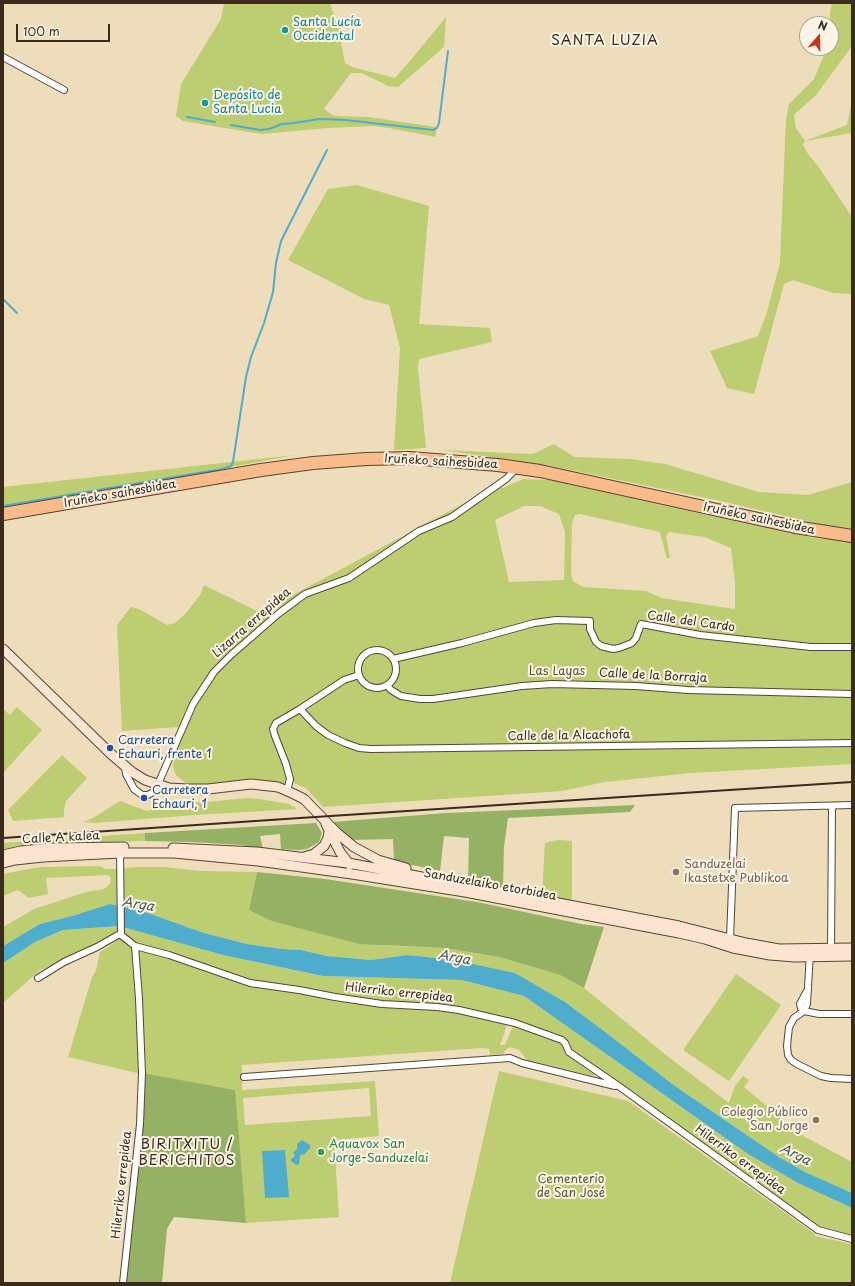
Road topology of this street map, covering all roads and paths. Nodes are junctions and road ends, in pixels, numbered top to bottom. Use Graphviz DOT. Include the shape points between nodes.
graph roads {
  1 [pos="3,57"];
  2 [pos="64,90"];
  3 [pos="517,468"];
  4 [pos="3,514"];
  5 [pos="852,536"];
  6 [pos="852,647"];
  7 [pos="3,649"];
  8 [pos="393,659"];
  9 [pos="359,675"];
  10 [pos="387,685"];
  11 [pos="852,694"];
  12 [pos="300,709"];
  13 [pos="852,743"];
  14 [pos="125,766"];
  15 [pos="159,785"];
  16 [pos="287,790"];
  17 [pos="852,805"];
  18 [pos="832,806"];
  19 [pos="325,821"];
  20 [pos="329,832"];
  21 [pos="335,842"];
  22 [pos="347,842"];
  23 [pos="324,846"];
  24 [pos="120,850"];
  25 [pos="3,855"];
  26 [pos="303,858"];
  27 [pos="269,862"];
  28 [pos="3,863"];
  29 [pos="348,863"];
  30 [pos="435,883"];
  31 [pos="121,932"];
  32 [pos="730,938"];
  33 [pos="135,946"];
  34 [pos="852,948"];
  35 [pos="831,952"];
  36 [pos="810,953"];
  37 [pos="852,956"];
  38 [pos="38,978"];
  39 [pos="804,1010"];
  40 [pos="852,1014"];
  41 [pos="244,1077"];
  42 [pos="852,1079"];
  43 [pos="620,1087"];
  44 [pos="852,1239"];
  45 [pos="123,1283"];
  1 -- 2 [label="street"];
  3 -- 4 [label="highway, Iruñeko saihesbidea" via="410,458 314,463"];
  3 -- 5 [label="highway, Iruñeko saihesbidea" via="795,527"];
  3 -- 15 [label="street, Lizarra errepidea" via="506,479 452,516 419,531 349,578 305,594 248,640 214,672 193,704"];
  6 -- 8 [label="street, Calle del Cardo" via="811,647 700,635 641,624 632,643 613,649 596,642 590,629 590,621 556,620 534,623"];
  7 -- 14 [label="main road"];
  8 -- 9 [label="street" via="381,650 370,651 361,658"];
  8 -- 10 [label="street" via="396,670"];
  9 -- 10 [label="street" via="370,686 376,688"];
  9 -- 12 [label="street" via="344,680"];
  10 -- 11 [label="street, Calle de la Borraja" via="401,696 420,699 552,684"];
  12 -- 13 [label="street, Calle de la Alcachofa" via="328,735 345,744 371,749"];
  12 -- 16 [label="street" via="276,723 273,729 290,779"];
  14 -- 15 [label="main road" via="145,780"];
  14 -- 15 [label="street" via="134,789 142,795 155,791"];
  15 -- 16 [label="main road" via="201,790 250,784"];
  16 -- 19 [label="main road" via="304,799"];
  17 -- 18 [label="street"];
  18 -- 32 [label="street" via="735,808"];
  18 -- 35 [label="street"];
  19 -- 20 [label="main road"];
  19 -- 22 [label="main road"];
  20 -- 21 [label="main road"];
  20 -- 23 [label="main road"];
  21 -- 22 [label="main road"];
  21 -- 23 [label="main road"];
  21 -- 29 [label="main road"];
  22 -- 29 [label="main road" via="351,848"];
  22 -- 30 [label="main road" via="378,860 419,872"];
  23 -- 26 [label="main road"];
  24 -- 25 [label="main road, Calle A kalea" via="51,848"];
  24 -- 26 [label="main road, Sanduzelaiko etorbidea" via="203,849"];
  24 -- 27 [label="main road, Sanduzelaiko etorbidea"];
  24 -- 28 [label="main road, Calle A kalea"];
  24 -- 31 [label="street"];
  26 -- 29 [label="main road, Sanduzelaiko etorbidea"];
  27 -- 29 [label="main road" via="339,868"];
  27 -- 30 [label="main road, Sanduzelaiko etorbidea"];
  29 -- 30 [label="main road, Sanduzelaiko etorbidea"];
  30 -- 32 [label="main road, Sanduzelaiko etorbidea" via="680,926"];
  30 -- 36 [label="main road, Sanduzelaiko etorbidea" via="679,933 749,952 770,955"];
  31 -- 33 [label="street, Hilerriko errepidea"];
  31 -- 38 [label="street"];
  32 -- 36 [label="main road, Sanduzelaiko etorbidea"];
  33 -- 43 [label="street, Hilerriko errepidea" via="250,983 382,1004 459,1010 515,1023 562,1040 569,1052"];
  33 -- 45 [label="street, Hilerriko errepidea" via="142,1066 140,1124"];
  34 -- 35 [label="main road, Sanduzelaiko etorbidea"];
  35 -- 36 [label="main road, Sanduzelaiko etorbidea"];
  35 -- 37 [label="main road, Sanduzelaiko etorbidea"];
  36 -- 39 [label="street" via="807,991 800,1006"];
  39 -- 40 [label="street" via="819,1014"];
  39 -- 42 [label="street" via="794,1018 789,1027 787,1052 791,1060 821,1076"];
  41 -- 43 [label="street, Hilerriko errepidea" via="510,1058"];
  43 -- 44 [label="street, Hilerriko errepidea" via="818,1230"];
}
